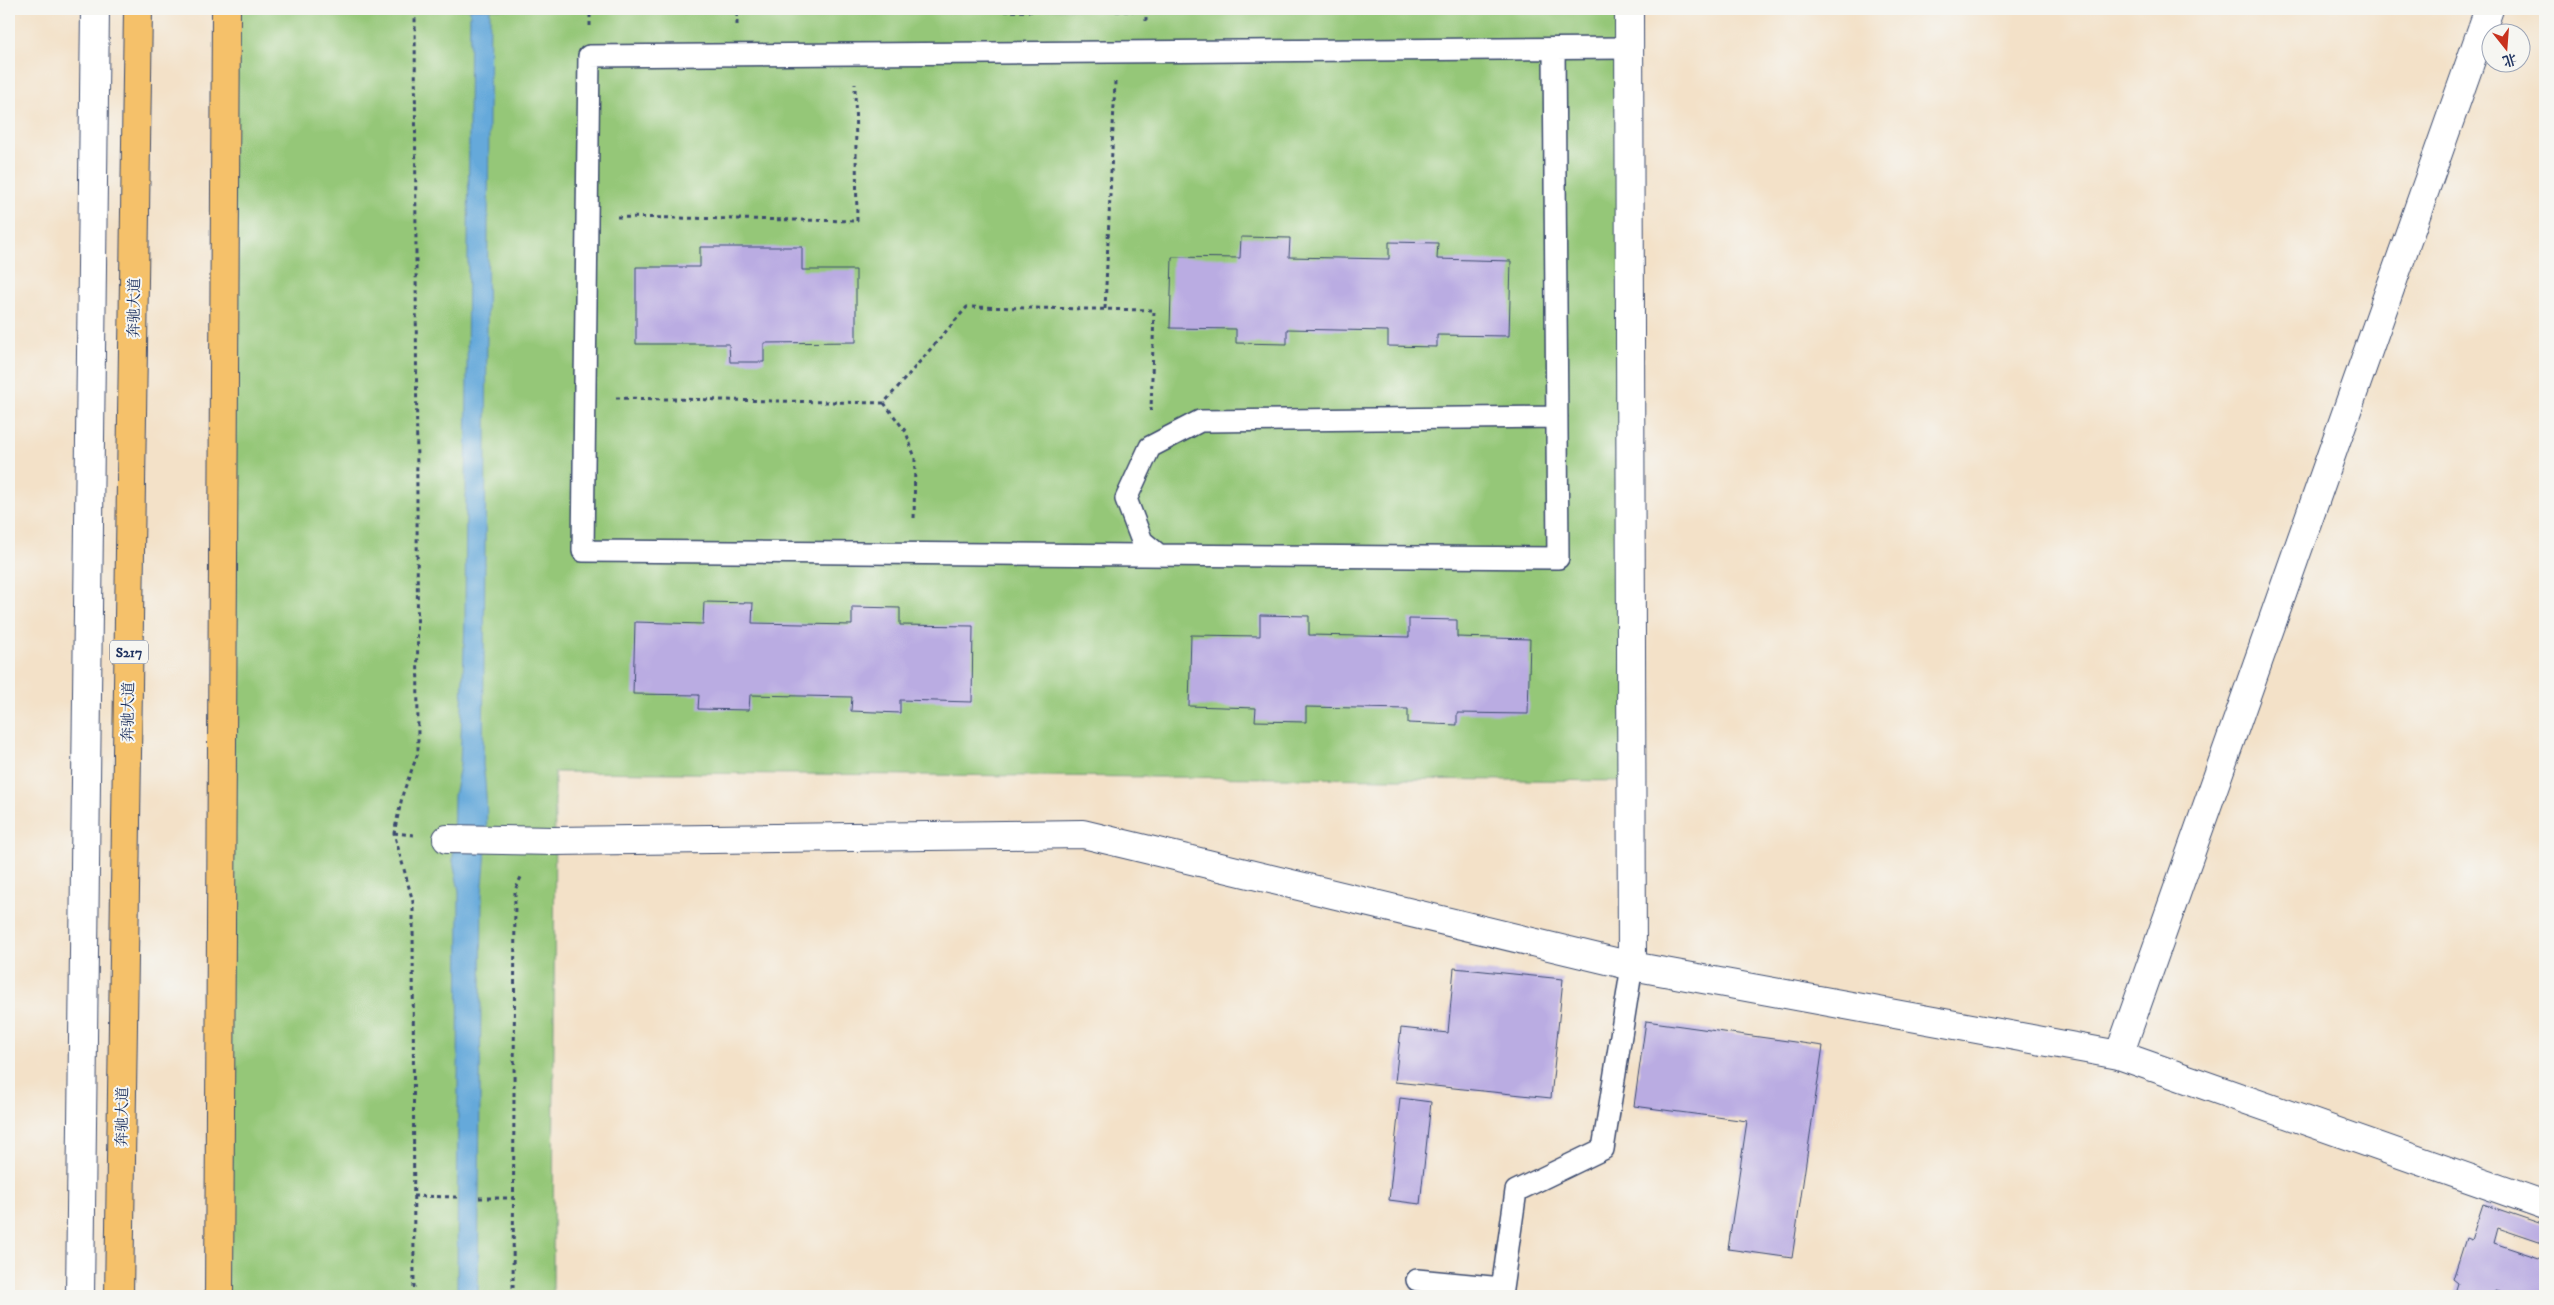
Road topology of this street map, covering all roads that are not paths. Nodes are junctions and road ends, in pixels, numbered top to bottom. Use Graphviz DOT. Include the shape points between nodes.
graph roads {
  1 [pos="95,9"];
  2 [pos="138,9"];
  3 [pos="226,9"];
  4 [pos="1629,9"];
  5 [pos="2488,9"];
  6 [pos="1629,48"];
  7 [pos="1554,49"];
  8 [pos="1557,417"];
  9 [pos="1159,555"];
  10 [pos="447,839"];
  11 [pos="1632,966"];
  12 [pos="2119,1055"];
  13 [pos="2545,1205"];
  14 [pos="1417,1280"];
  15 [pos="1502,1292"];
  16 [pos="80,1296"];
  17 [pos="119,1296"];
  18 [pos="219,1296"];
  1 -- 16 [label="street"];
  2 -- 17 [label="main road, 奔驰大道 / S217"];
  3 -- 18 [label="main road"];
  4 -- 6 [label="street"];
  5 -- 12 [label="street"];
  6 -- 7 [label="lane"];
  6 -- 11 [label="street"];
  7 -- 8 [label="lane"];
  7 -- 9 [label="lane" via="589,56 583,551"];
  8 -- 9 [label="lane" via="1200,421 1150,446 1126,499 1142,541"];
  8 -- 9 [label="lane" via="1558,558"];
  10 -- 11 [label="street" via="539,841 1083,834"];
  11 -- 12 [label="street"];
  11 -- 15 [label="lane" via="1603,1149 1516,1191"];
  12 -- 13 [label="street"];
  14 -- 15 [label="lane"];
}
